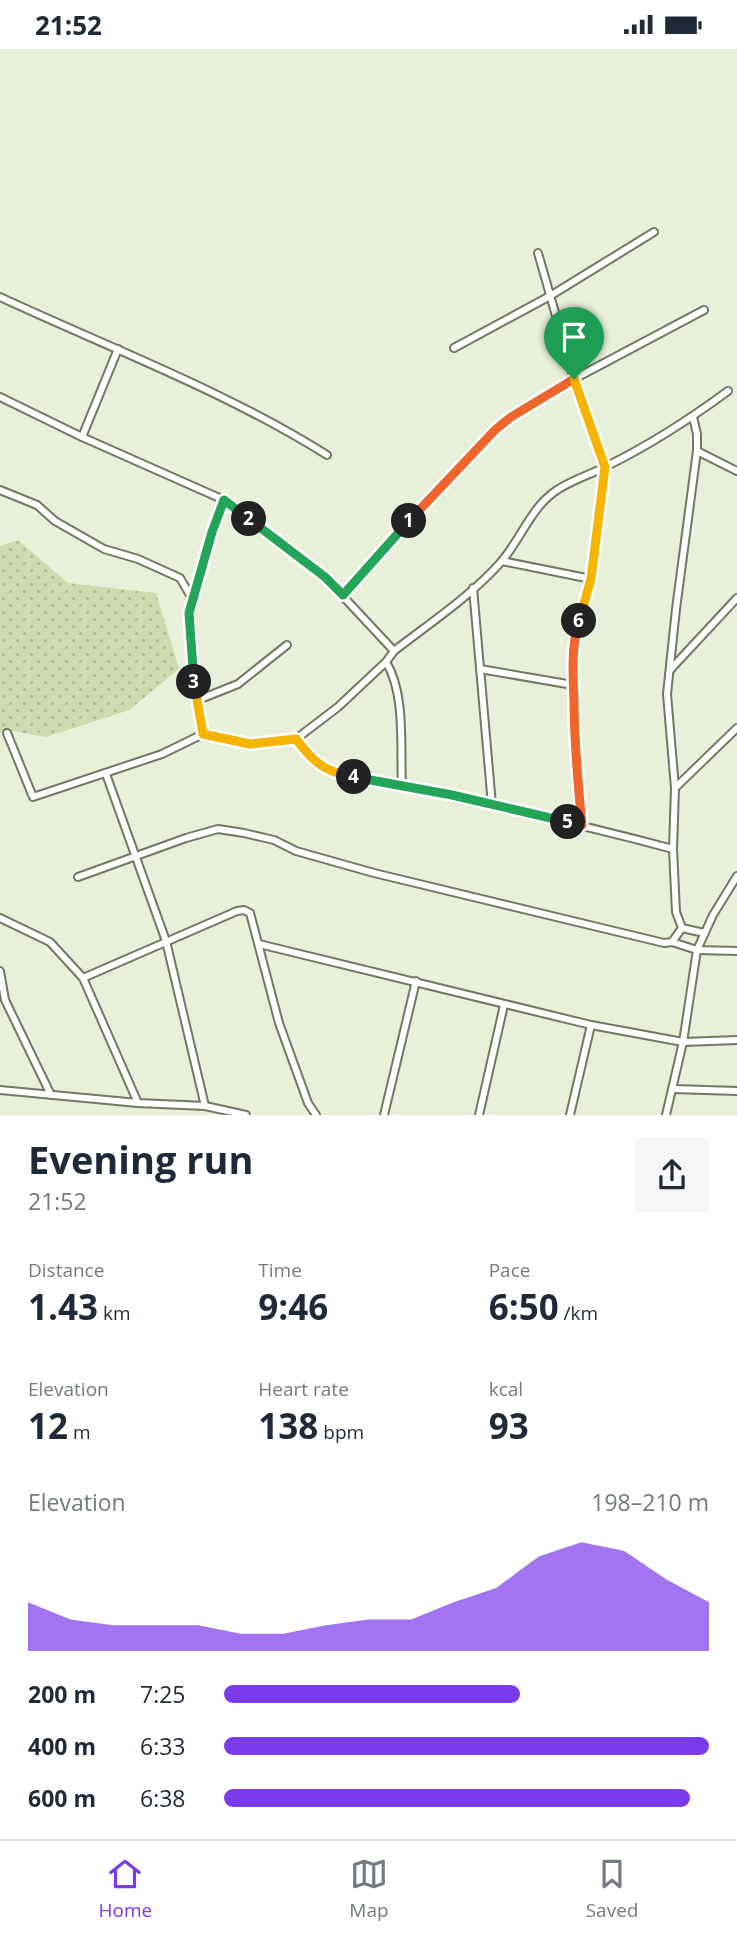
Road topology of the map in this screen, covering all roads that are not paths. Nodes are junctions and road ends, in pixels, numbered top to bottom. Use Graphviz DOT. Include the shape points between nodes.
graph roads {
  1 [pos="654,232"];
  2 [pos="538,253"];
  3 [pos="550,296"];
  4 [pos="0,297"];
  5 [pos="704,310"];
  6 [pos="454,348"];
  7 [pos="118,349"];
  8 [pos="574,379"];
  9 [pos="728,391"];
  10 [pos="0,397"];
  11 [pos="693,417"];
  12 [pos="82,437"];
  13 [pos="697,451"];
  14 [pos="327,455"];
  15 [pos="605,467"];
  16 [pos="737,471"];
  17 [pos="0,490"];
  18 [pos="224,500"];
  19 [pos="502,561"];
  20 [pos="591,579"];
  21 [pos="473,588"];
  22 [pos="343,595"];
  23 [pos="737,598"];
  24 [pos="192,600"];
  25 [pos="287,645"];
  26 [pos="394,651"];
  27 [pos="386,662"];
  28 [pos="480,669"];
  29 [pos="670,670"];
  30 [pos="573,685"];
  31 [pos="198,700"];
  32 [pos="737,728"];
  33 [pos="7,733"];
  34 [pos="203,734"];
  35 [pos="296,739"];
  36 [pos="106,774"];
  37 [pos="402,786"];
  38 [pos="675,788"];
  39 [pos="492,805"];
  40 [pos="582,825"];
  41 [pos="673,849"];
  42 [pos="136,857"];
  43 [pos="737,876"];
  44 [pos="78,877"];
  45 [pos="0,918"];
  46 [pos="681,928"];
  47 [pos="704,933"];
  48 [pos="166,941"];
  49 [pos="672,942"];
  50 [pos="259,944"];
  51 [pos="697,950"];
  52 [pos="737,951"];
  53 [pos="0,971"];
  54 [pos="83,978"];
  55 [pos="416,981"];
  56 [pos="2,999"];
  57 [pos="504,1005"];
  58 [pos="591,1025"];
  59 [pos="737,1040"];
  60 [pos="683,1042"];
  61 [pos="673,1089"];
  62 [pos="0,1090"];
  63 [pos="737,1091"];
  64 [pos="51,1095"];
  65 [pos="138,1103"];
  66 [pos="205,1106"];
  67 [pos="246,1115"];
  68 [pos="316,1115"];
  69 [pos="384,1115"];
  70 [pos="478,1115"];
  71 [pos="570,1115"];
  72 [pos="666,1115"];
  1 -- 3 [label="street"];
  2 -- 3 [label="street"];
  3 -- 6 [label="street"];
  3 -- 8 [label="street"];
  4 -- 7 [label="street"];
  5 -- 8 [label="street"];
  7 -- 12 [label="street"];
  7 -- 14 [label="street" via="282,427"];
  8 -- 15 [label="street"];
  8 -- 22 [label="street" via="495,430"];
  9 -- 11 [label="street"];
  10 -- 12 [label="street"];
  11 -- 13 [label="street"];
  11 -- 15 [label="street"];
  12 -- 18 [label="street"];
  13 -- 16 [label="street"];
  13 -- 29 [label="street"];
  15 -- 19 [label="street" via="555,491 539,506"];
  15 -- 20 [label="street"];
  17 -- 24 [label="street" via="37,505 104,549 180,578"];
  18 -- 22 [label="street"];
  18 -- 24 [label="street"];
  19 -- 20 [label="street"];
  19 -- 21 [label="street"];
  20 -- 30 [label="street" via="573,640"];
  21 -- 26 [label="street"];
  21 -- 28 [label="street"];
  22 -- 26 [label="street"];
  23 -- 29 [label="street"];
  24 -- 31 [label="street" via="190,643"];
  25 -- 31 [label="street" via="238,684"];
  26 -- 27 [label="street"];
  27 -- 35 [label="street"];
  27 -- 37 [label="street" via="398,698"];
  28 -- 30 [label="street"];
  28 -- 39 [label="street"];
  29 -- 38 [label="street" via="667,694"];
  30 -- 40 [label="street"];
  31 -- 34 [label="street"];
  32 -- 38 [label="street"];
  33 -- 36 [label="street" via="33,797"];
  34 -- 35 [label="street" via="250,744"];
  34 -- 36 [label="street"];
  35 -- 37 [label="street" via="333,773"];
  36 -- 42 [label="street"];
  37 -- 39 [label="street"];
  38 -- 41 [label="street"];
  39 -- 40 [label="street"];
  40 -- 41 [label="street"];
  41 -- 46 [label="street"];
  42 -- 44 [label="street"];
  42 -- 48 [label="street"];
  42 -- 49 [label="street" via="218,829 244,833 374,873"];
  43 -- 47 [label="street"];
  45 -- 54 [label="street" via="50,942"];
  46 -- 47 [label="street"];
  46 -- 49 [label="street"];
  47 -- 51 [label="street"];
  48 -- 50 [label="street" via="244,910 252,917"];
  48 -- 54 [label="street"];
  48 -- 66 [label="street"];
  49 -- 51 [label="street"];
  50 -- 55 [label="street"];
  50 -- 68 [label="street" via="279,1023"];
  51 -- 52 [label="street"];
  51 -- 60 [label="street"];
  53 -- 56 [label="street"];
  54 -- 65 [label="street"];
  55 -- 57 [label="street"];
  55 -- 69 [label="street"];
  56 -- 64 [label="street"];
  57 -- 58 [label="street"];
  57 -- 70 [label="street"];
  58 -- 60 [label="street"];
  58 -- 71 [label="street"];
  59 -- 60 [label="street"];
  60 -- 61 [label="street"];
  61 -- 63 [label="street"];
  61 -- 72 [label="street"];
  62 -- 64 [label="street"];
  64 -- 65 [label="street"];
  65 -- 66 [label="street"];
  66 -- 67 [label="street"];
}
